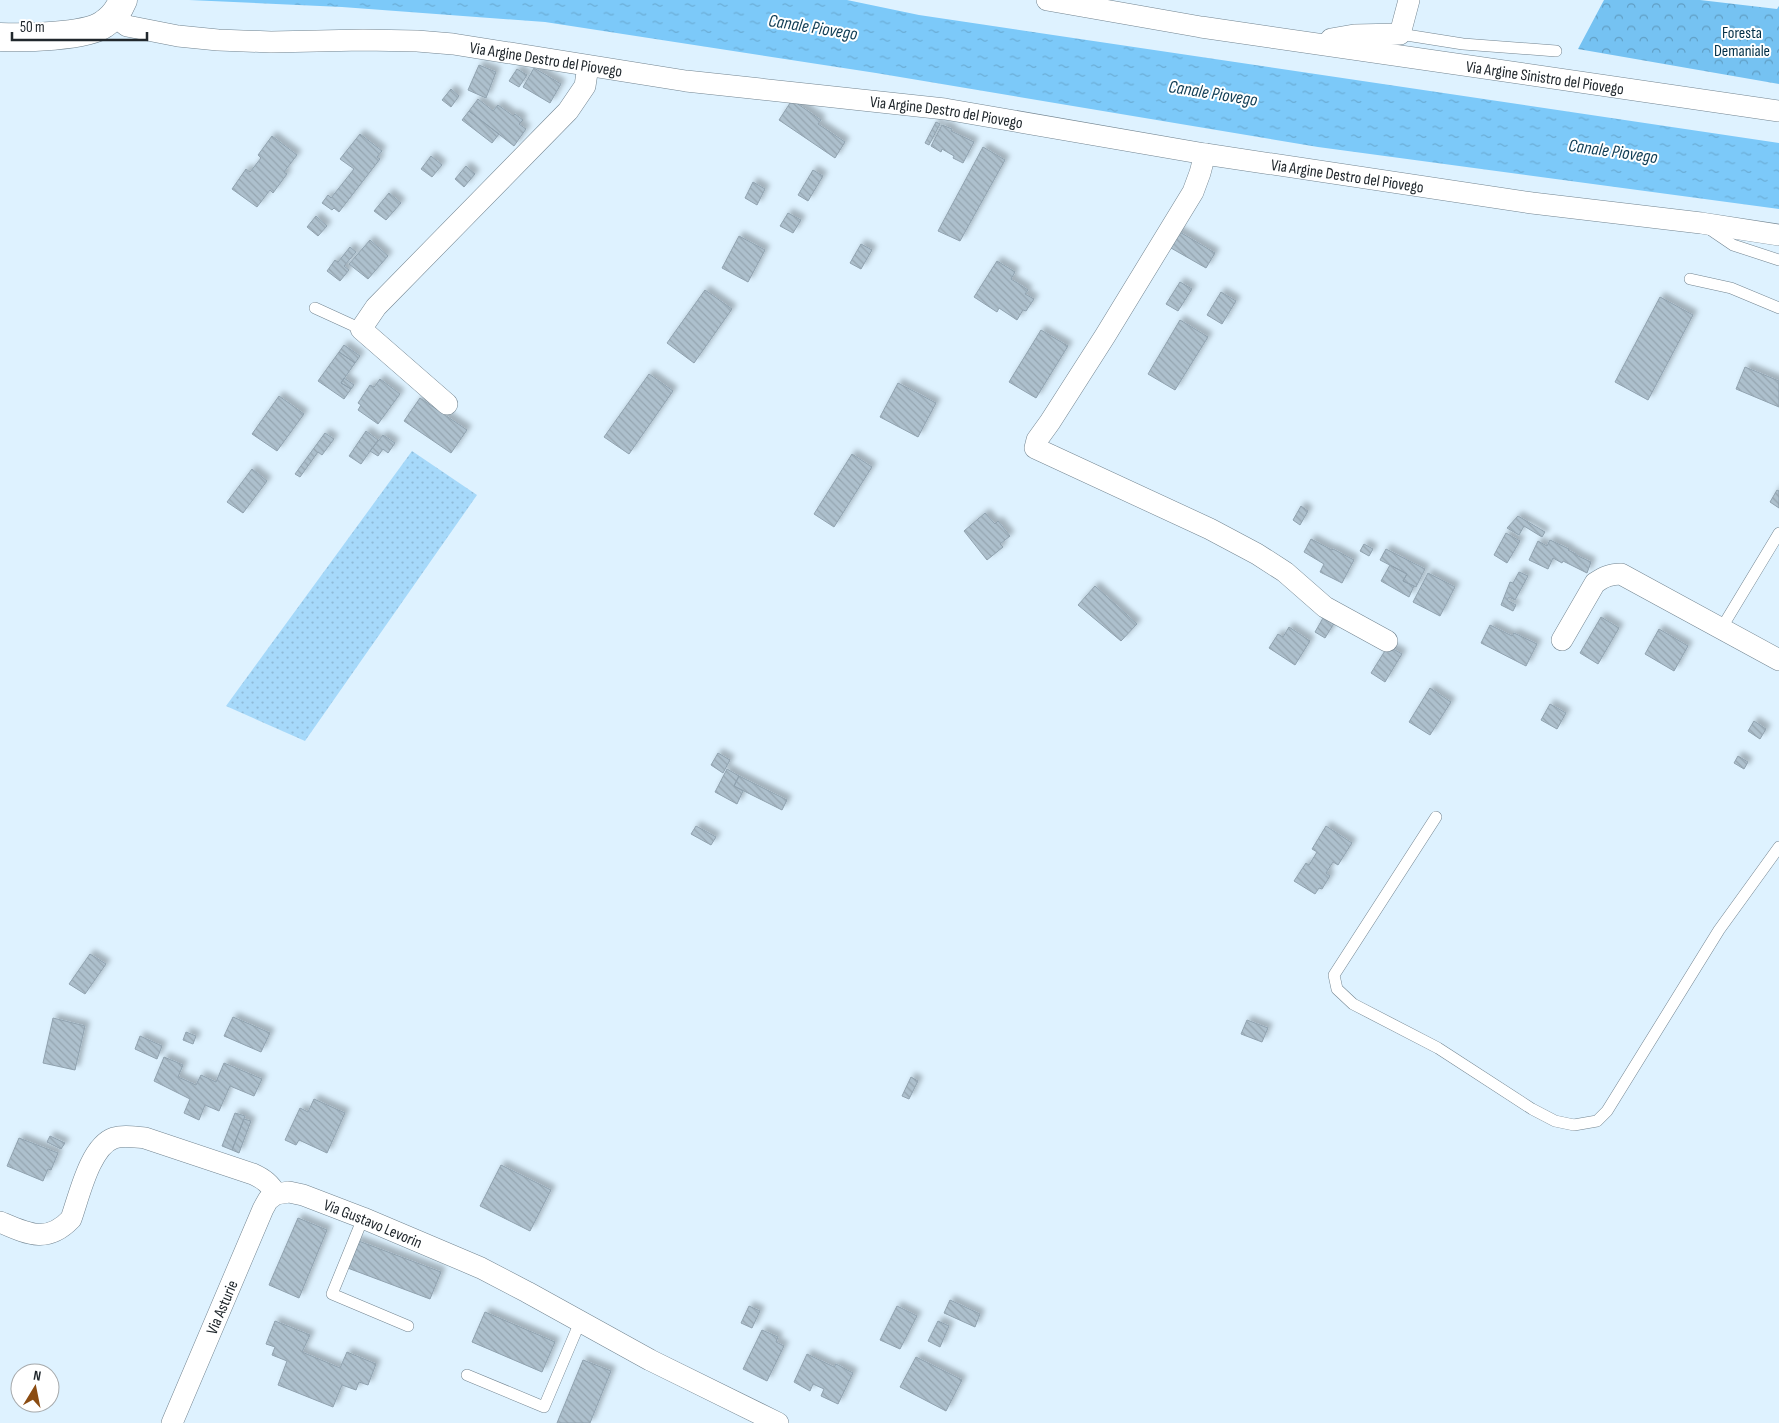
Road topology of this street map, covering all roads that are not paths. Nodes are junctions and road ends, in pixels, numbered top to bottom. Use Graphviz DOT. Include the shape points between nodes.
graph roads {
  1 [pos="1047,0"];
  2 [pos="1409,0"];
  3 [pos="118,8"];
  4 [pos="1400,34"];
  5 [pos="0,37"];
  6 [pos="1311,43"];
  7 [pos="1556,51"];
  8 [pos="588,66"];
  9 [pos="1779,111"];
  10 [pos="1205,154"];
  11 [pos="1701,223"];
  12 [pos="1774,236"];
  13 [pos="1779,260"];
  14 [pos="1690,280"];
  15 [pos="315,308"];
  16 [pos="1779,308"];
  17 [pos="361,329"];
  18 [pos="447,404"];
  19 [pos="1779,533"];
  20 [pos="1721,629"];
  21 [pos="1562,640"];
  22 [pos="1387,641"];
  23 [pos="1779,660"];
  24 [pos="1436,817"];
  25 [pos="1779,847"];
  26 [pos="276,1194"];
  27 [pos="363,1218"];
  28 [pos="0,1222"];
  29 [pos="580,1322"];
  30 [pos="408,1326"];
  31 [pos="467,1375"];
  32 [pos="172,1423"];
  33 [pos="778,1423"];
  1 -- 6 [label="street, Via Argine Sinistro del Piovego"];
  2 -- 4 [label="street"];
  3 -- 5 [label="street" via="103,26 88,31 26,38"];
  3 -- 8 [label="street, Via Argine Destro del Piovego" via="127,26 178,36 262,41 417,41"];
  4 -- 6 [label="street, Via Argine Sinistro del Piovego" via="1354,35"];
  4 -- 7 [label="lane, Via Argine Sinistro del Piovego" via="1463,44"];
  6 -- 9 [label="street, Via Argine Sinistro del Piovego"];
  8 -- 10 [label="street, Via Argine Destro del Piovego" via="686,81 945,110"];
  8 -- 17 [label="street" via="585,86 568,111 376,307"];
  10 -- 11 [label="street, Via Argine Destro del Piovego" via="1532,203"];
  10 -- 22 [label="street" via="1193,192 1035,448 1257,554 1285,572 1325,607"];
  11 -- 12 [label="street, Via Argine Destro del Piovego"];
  11 -- 13 [label="lane" via="1733,245"];
  14 -- 16 [label="lane" via="1731,288"];
  15 -- 17 [label="lane"];
  17 -- 18 [label="street"];
  19 -- 20 [label="lane"];
  20 -- 21 [label="street" via="1629,578 1612,574 1595,583"];
  20 -- 23 [label="street"];
  24 -- 25 [label="lane" via="1334,975 1337,989 1352,1004 1438,1048 1532,1109 1556,1121 1574,1125 1597,1121 1607,1111 1720,930"];
  26 -- 27 [label="street, Via Gustavo Levorin" via="303,1195"];
  26 -- 28 [label="street" via="272,1186 254,1174 144,1138 115,1137 96,1154 71,1219 56,1232 34,1235"];
  26 -- 32 [label="street, Via Asturie" via="268,1200 257,1220"];
  27 -- 29 [label="street, Via Gustavo Levorin" via="481,1268"];
  27 -- 30 [label="lane" via="332,1294"];
  29 -- 31 [label="lane" via="544,1407"];
  29 -- 33 [label="street, Via Gustavo Levorin"];
}
